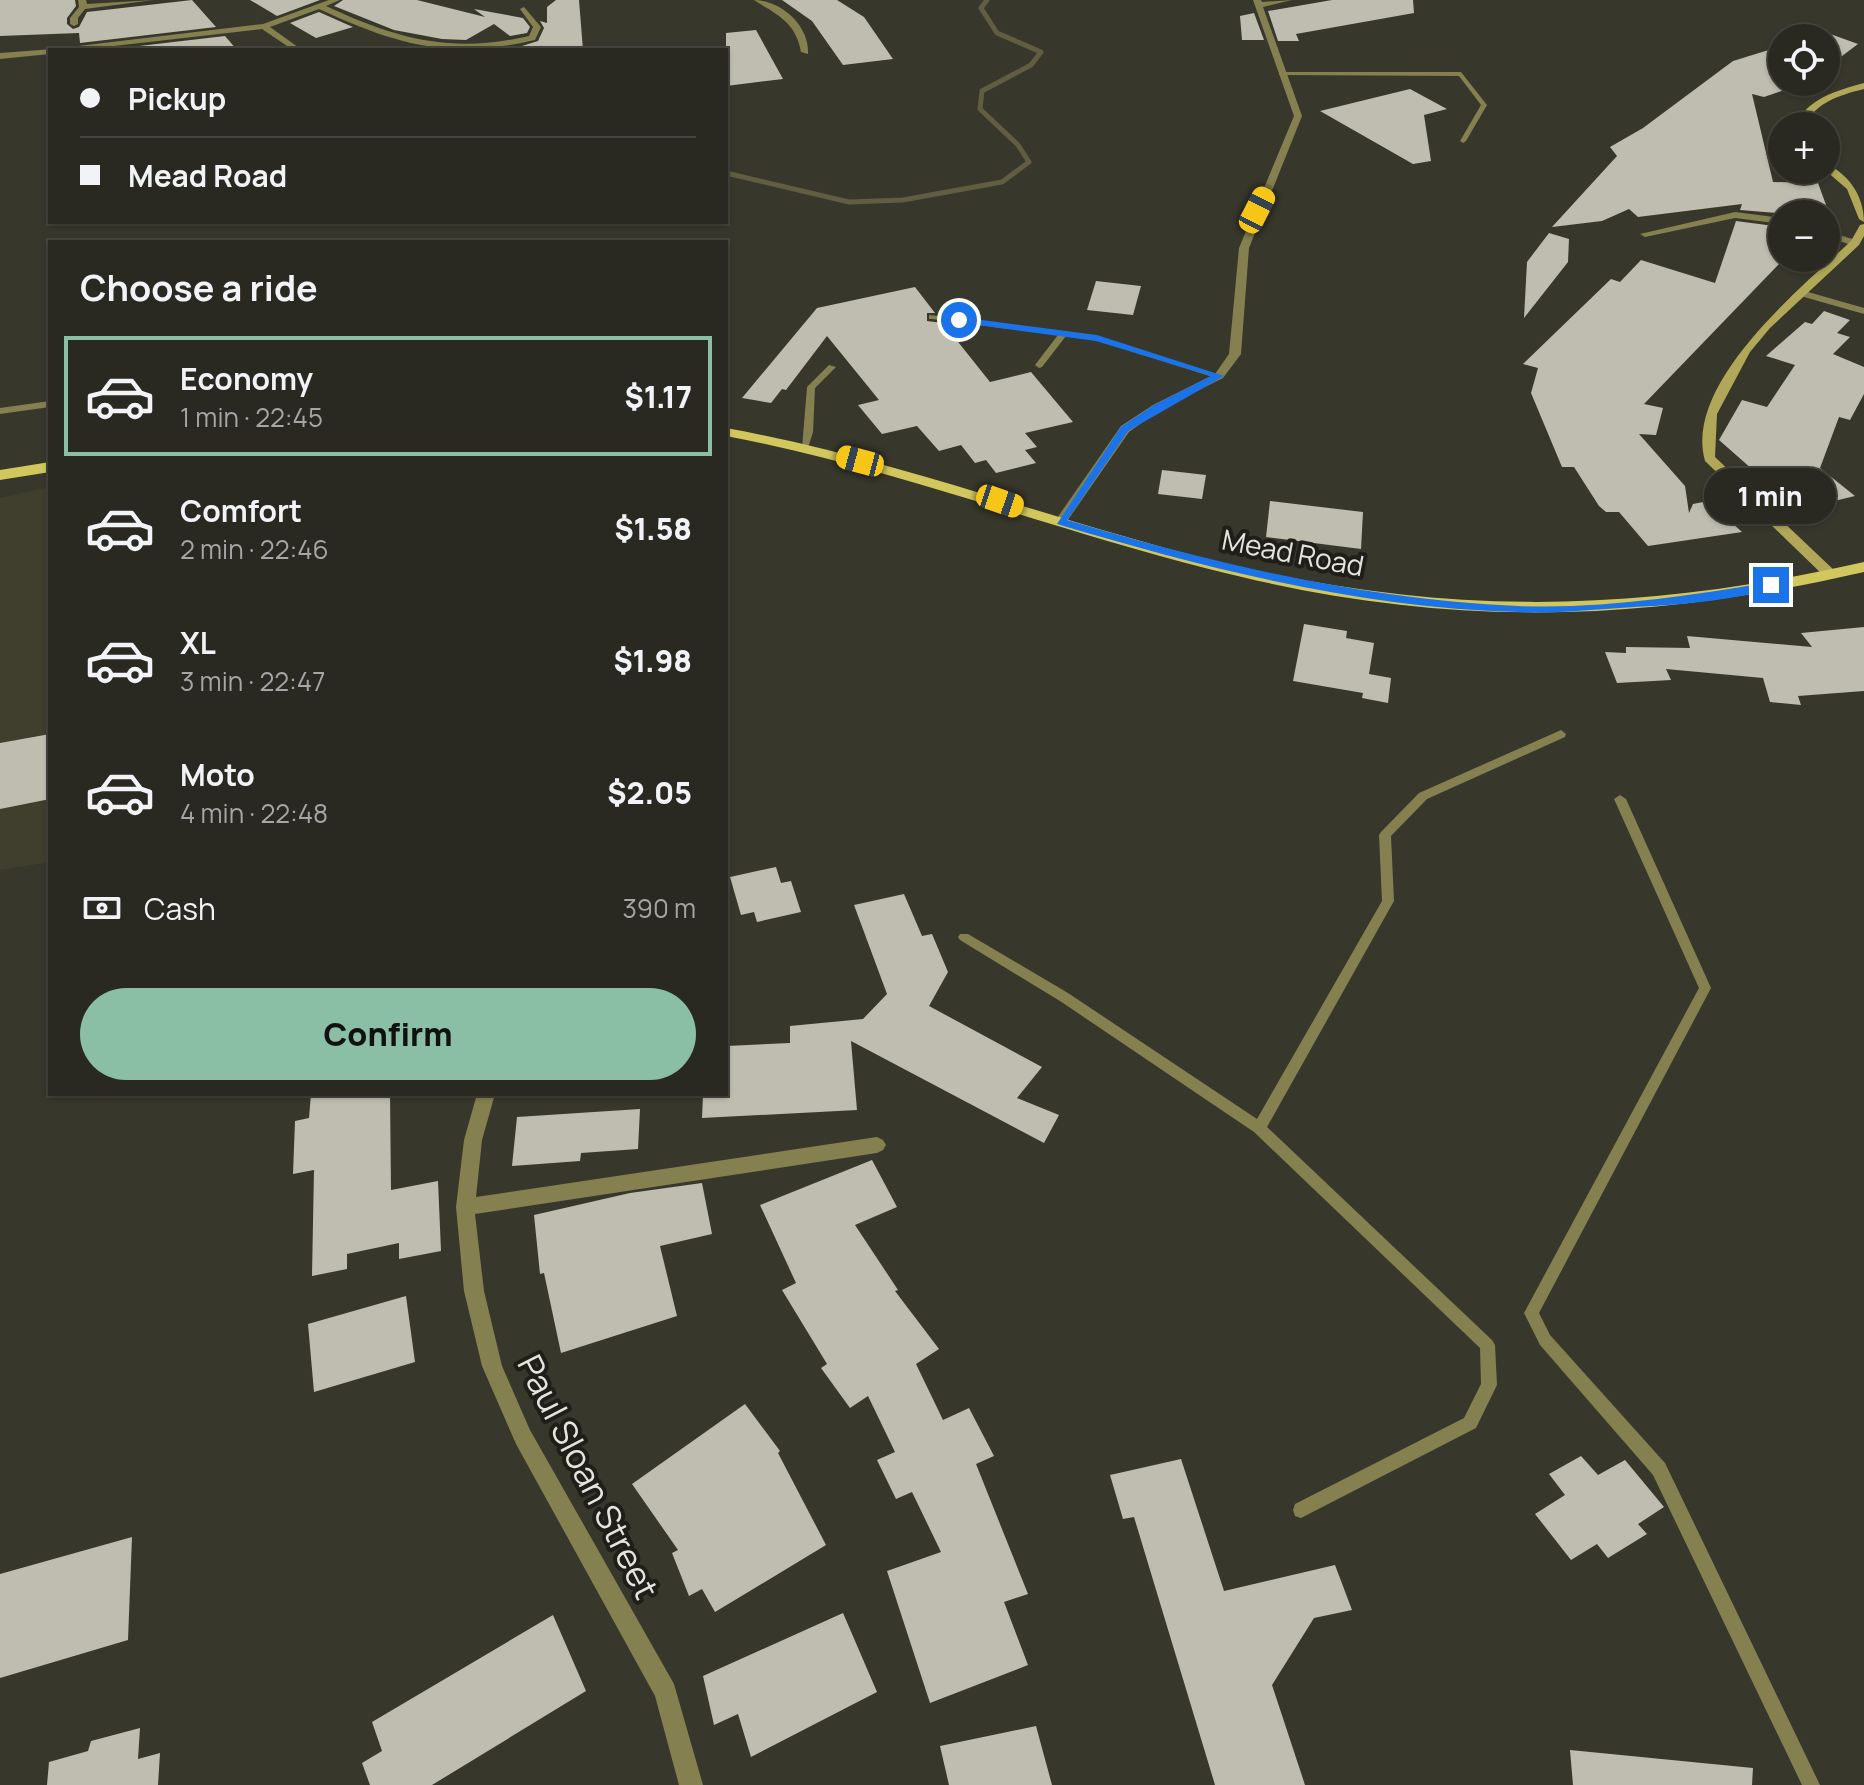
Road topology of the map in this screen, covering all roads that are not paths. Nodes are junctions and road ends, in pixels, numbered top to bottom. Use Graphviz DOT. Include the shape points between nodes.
graph roads {
  1 [pos="149,0"];
  2 [pos="336,0"];
  3 [pos="758,0"];
  4 [pos="1288,0"];
  5 [pos="1258,2"];
  6 [pos="82,4"];
  7 [pos="321,7"];
  8 [pos="524,9"];
  9 [pos="74,24"];
  10 [pos="264,26"];
  11 [pos="74,48"];
  12 [pos="295,48"];
  13 [pos="438,48"];
  14 [pos="480,48"];
  15 [pos="48,51"];
  16 [pos="805,52"];
  17 [pos="0,56"];
  18 [pos="1281,74"];
  19 [pos="1864,86"];
  20 [pos="1807,112"];
  21 [pos="1463,141"];
  22 [pos="1840,178"];
  23 [pos="1768,219"];
  24 [pos="1864,219"];
  25 [pos="1864,227"];
  26 [pos="1645,234"];
  27 [pos="1840,238"];
  28 [pos="1855,243"];
  29 [pos="1801,293"];
  30 [pos="1864,311"];
  31 [pos="932,317"];
  32 [pos="1064,333"];
  33 [pos="1039,365"];
  34 [pos="832,367"];
  35 [pos="1219,376"];
  36 [pos="48,404"];
  37 [pos="0,411"];
  38 [pos="728,432"];
  39 [pos="805,446"];
  40 [pos="48,467"];
  41 [pos="0,475"];
  42 [pos="1061,521"];
  43 [pos="1864,567"];
  44 [pos="1831,575"];
  45 [pos="1561,734"];
  46 [pos="1620,799"];
  47 [pos="964,937"];
  48 [pos="485,1096"];
  49 [pos="1259,1128"];
  50 [pos="877,1145"];
  51 [pos="465,1207"];
  52 [pos="1301,1510"];
  53 [pos="691,1785"];
  54 [pos="1811,1785"];
  1 -- 6 [label="street"];
  2 -- 7 [label="street"];
  3 -- 16 [label="street" via="791,18 804,36"];
  4 -- 5 [label="street"];
  5 -- 18 [label="street"];
  6 -- 9 [label="street"];
  7 -- 10 [label="street"];
  7 -- 13 [label="street" via="363,27"];
  8 -- 14 [label="street" via="537,27 532,38"];
  10 -- 11 [label="street"];
  10 -- 12 [label="street"];
  15 -- 17 [label="street"];
  18 -- 21 [label="lane" via="1461,74 1484,105"];
  18 -- 35 [label="street" via="1298,116 1244,248 1235,354"];
  19 -- 20 [label="main road" via="1838,93"];
  22 -- 24 [label="main road" via="1851,188"];
  23 -- 26 [label="street" via="1735,215"];
  25 -- 28 [label="main road"];
  27 -- 28 [label="street"];
  28 -- 29 [label="main road"];
  29 -- 30 [label="street"];
  29 -- 44 [label="main road" via="1745,351 1711,414 1709,458"];
  31 -- 32 [label="lane"];
  32 -- 33 [label="lane"];
  32 -- 35 [label="lane" via="1097,338"];
  34 -- 39 [label="lane" via="811,387 811,433"];
  35 -- 42 [label="street" via="1125,429"];
  36 -- 37 [label="lane"];
  38 -- 39 [label="main road, Mead Road"];
  39 -- 42 [label="main road, Mead Road" via="970,490"];
  40 -- 41 [label="main road"];
  42 -- 44 [label="main road, Mead Road" via="1172,555 1306,586 1520,609 1681,601"];
  43 -- 44 [label="main road, Mead Road"];
  45 -- 49 [label="lane" via="1423,796 1385,835 1388,901"];
  46 -- 54 [label="lane" via="1705,988 1531,1313 1545,1340 1659,1469"];
  47 -- 49 [label="lane" via="1077,1005"];
  48 -- 51 [label="street, Paul Sloan Street" via="473,1140"];
  49 -- 52 [label="lane" via="1487,1345 1489,1385 1470,1423"];
  50 -- 51 [label="street"];
  51 -- 53 [label="street, Paul Sloan Street" via="474,1291 492,1366 523,1437 666,1692"];
}
